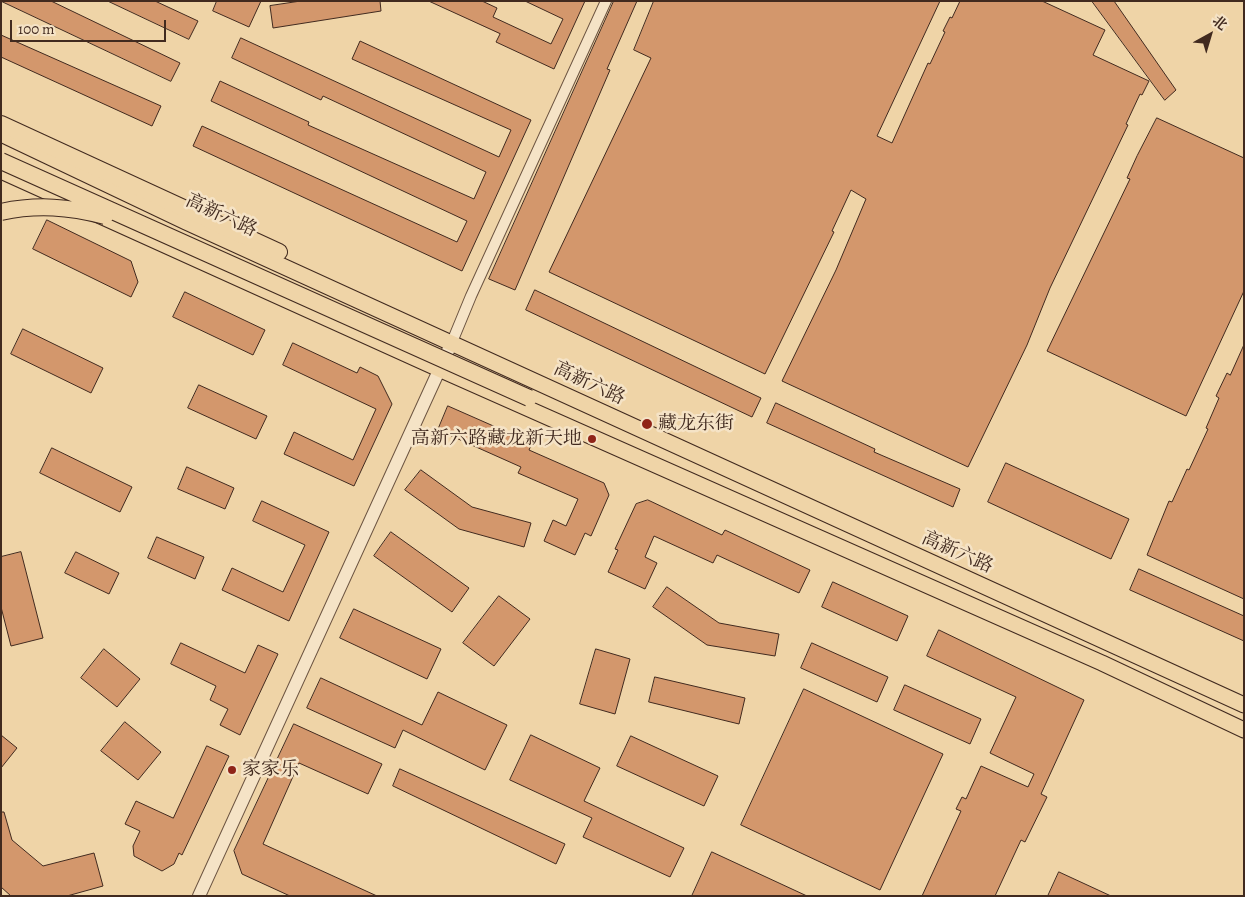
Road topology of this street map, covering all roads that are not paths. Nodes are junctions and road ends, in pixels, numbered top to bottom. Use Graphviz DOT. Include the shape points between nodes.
graph roads {
  1 [pos="606,1"];
  2 [pos="1,124"];
  3 [pos="1,134"];
  4 [pos="1,161"];
  5 [pos="1,172"];
  6 [pos="1,212"];
  7 [pos="162,233"];
  8 [pos="279,252"];
  9 [pos="452,342"];
  10 [pos="441,370"];
  11 [pos="529,398"];
  12 [pos="1244,706"];
  13 [pos="1244,730"];
  14 [pos="199,896"];
  1 -- 9 [label="street" via="470,296"];
  2 -- 8 [label="highway"];
  3 -- 9 [label="main road, 高新六路"];
  4 -- 7 [label="highway, bridge"];
  5 -- 10 [label="main road"];
  6 -- 7 [label="highway, bridge" via="25,207 76,209"];
  7 -- 11 [label="highway, bridge"];
  9 -- 10 [label="street"];
  9 -- 12 [label="main road, 高新六路"];
  10 -- 13 [label="main road" via="1102,663"];
  10 -- 14 [label="street"];
}
